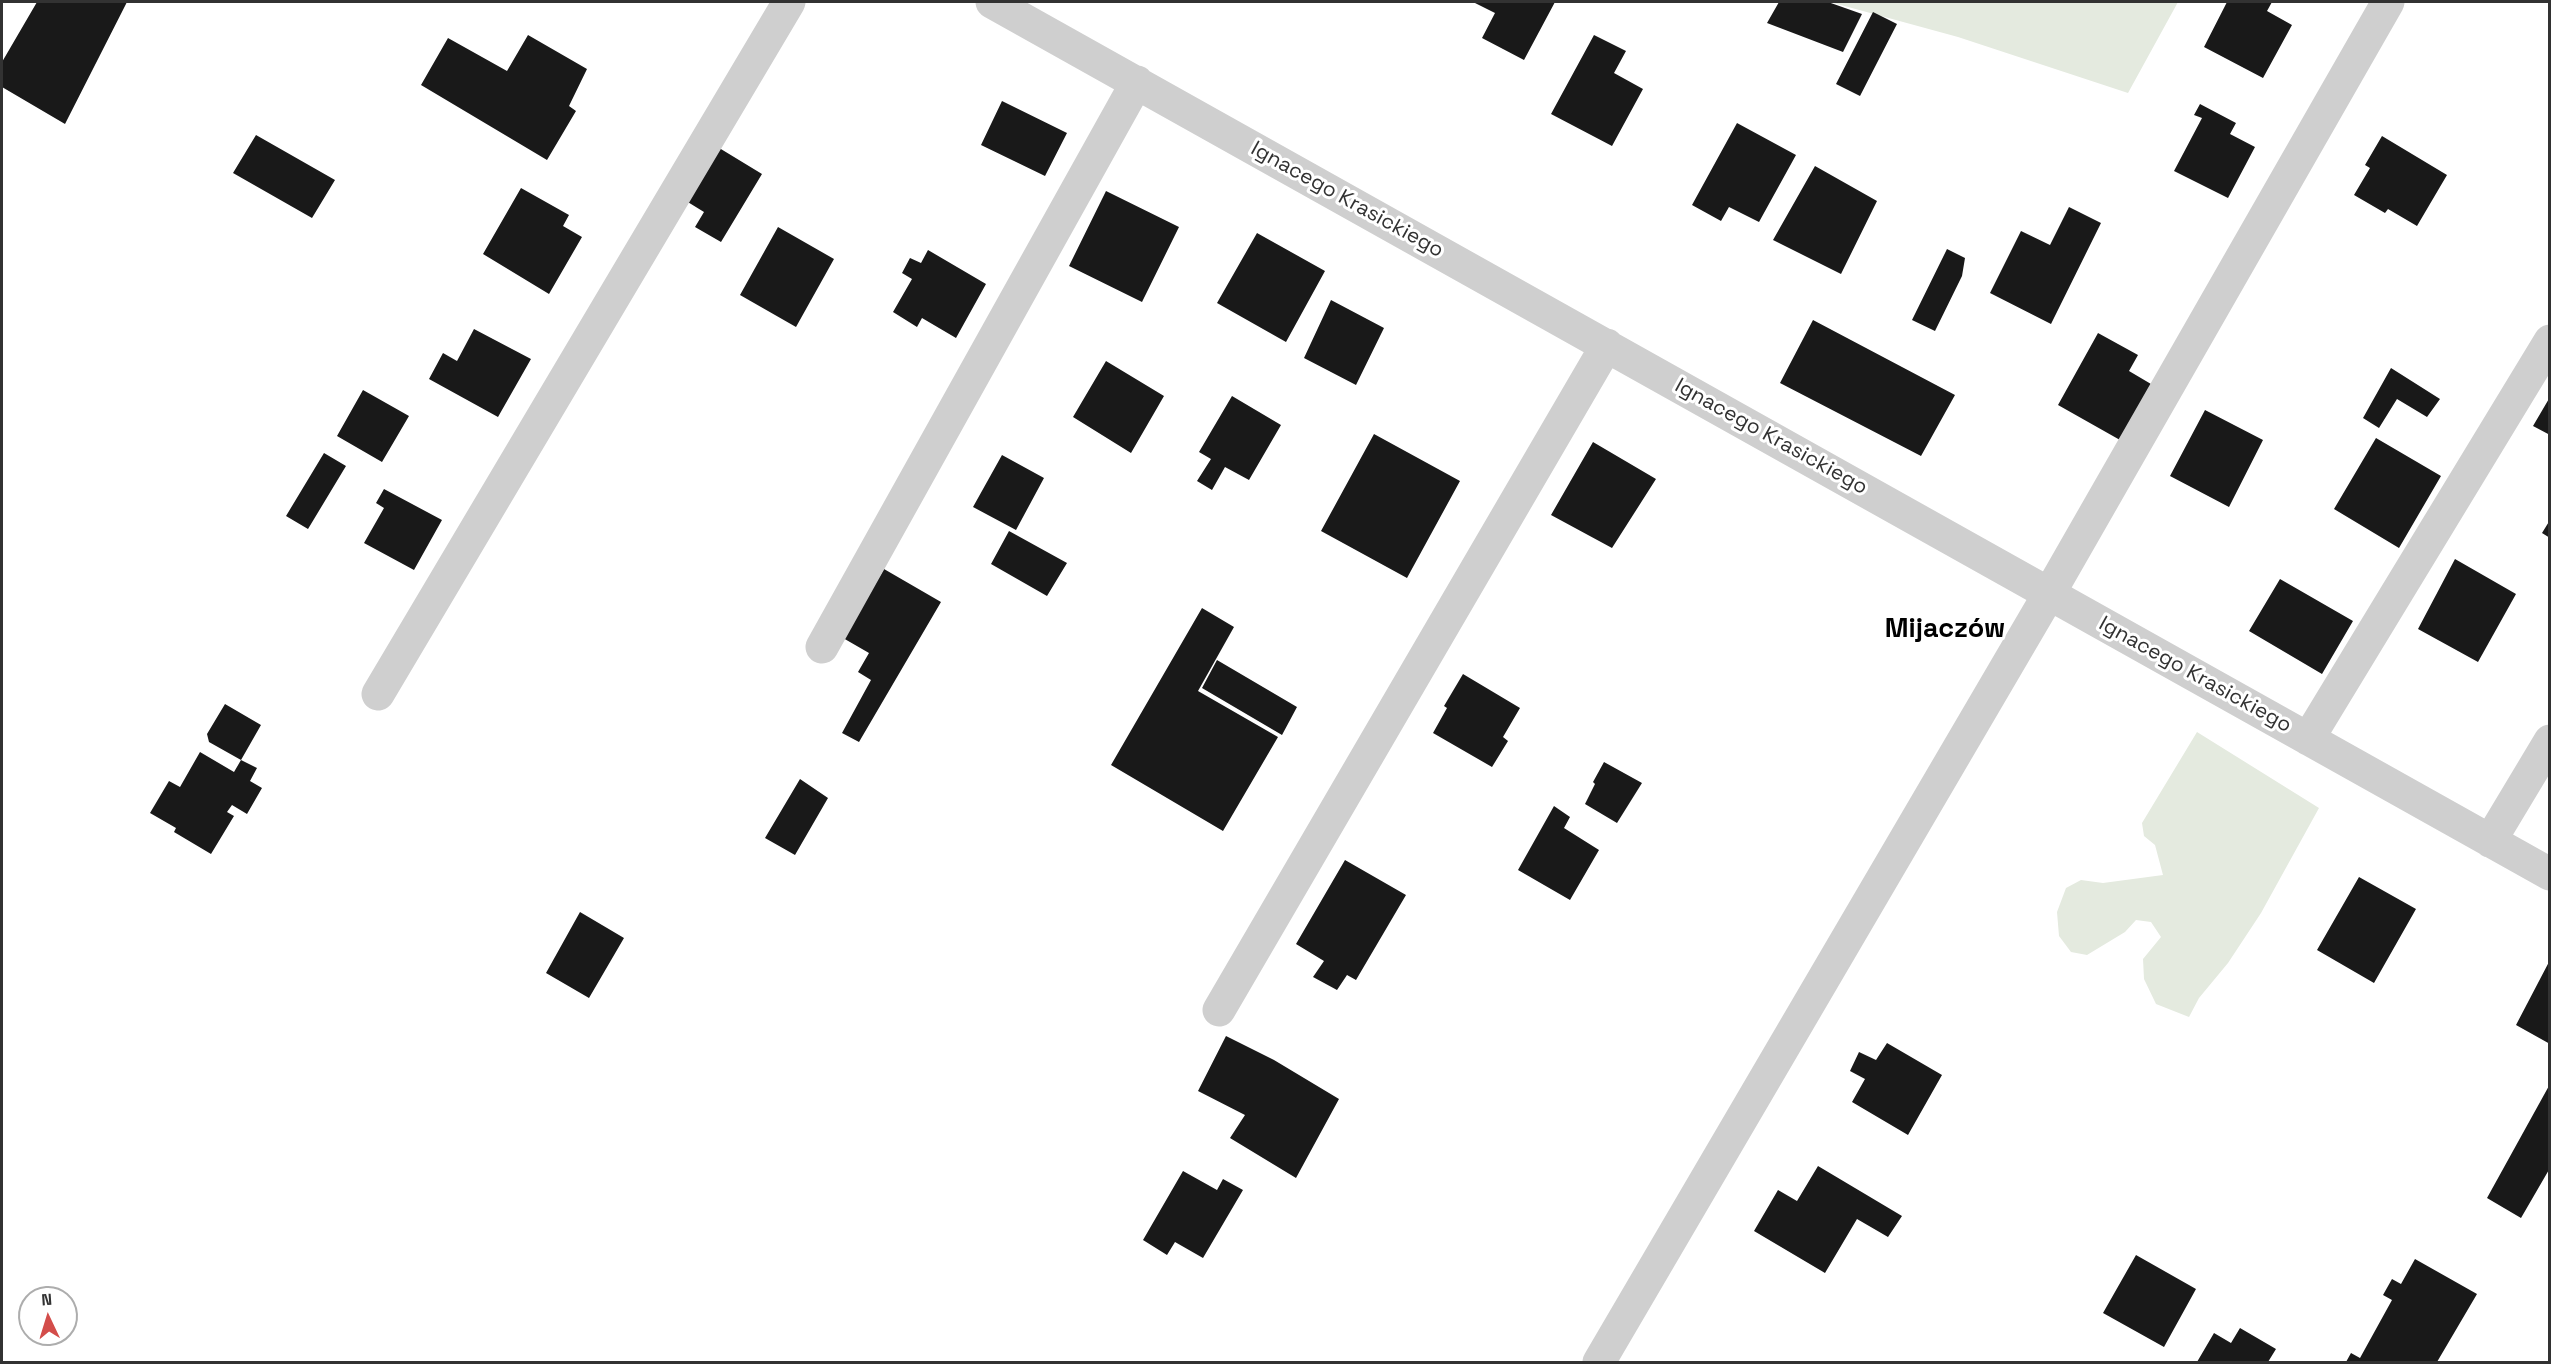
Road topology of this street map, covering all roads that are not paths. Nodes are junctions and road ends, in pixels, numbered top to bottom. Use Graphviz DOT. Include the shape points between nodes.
graph roads {
  1 [pos="789,2"];
  2 [pos="992,2"];
  3 [pos="2388,2"];
  4 [pos="1137,82"];
  5 [pos="2550,341"];
  6 [pos="1607,345"];
  7 [pos="2049,594"];
  8 [pos="822,646"];
  9 [pos="378,694"];
  10 [pos="2308,739"];
  11 [pos="2550,741"];
  12 [pos="2490,841"];
  13 [pos="2550,874"];
  14 [pos="1220,1010"];
  15 [pos="1599,1362"];
  1 -- 9 [label="street"];
  2 -- 4 [label="street, Ignacego Krasickiego"];
  3 -- 7 [label="street"];
  4 -- 6 [label="street, Ignacego Krasickiego"];
  4 -- 8 [label="street"];
  5 -- 10 [label="street"];
  6 -- 7 [label="street, Ignacego Krasickiego"];
  6 -- 14 [label="street"];
  7 -- 10 [label="street, Ignacego Krasickiego"];
  7 -- 15 [label="street"];
  10 -- 12 [label="street, Ignacego Krasickiego"];
  11 -- 12 [label="street"];
  12 -- 13 [label="street, Ignacego Krasickiego"];
}
